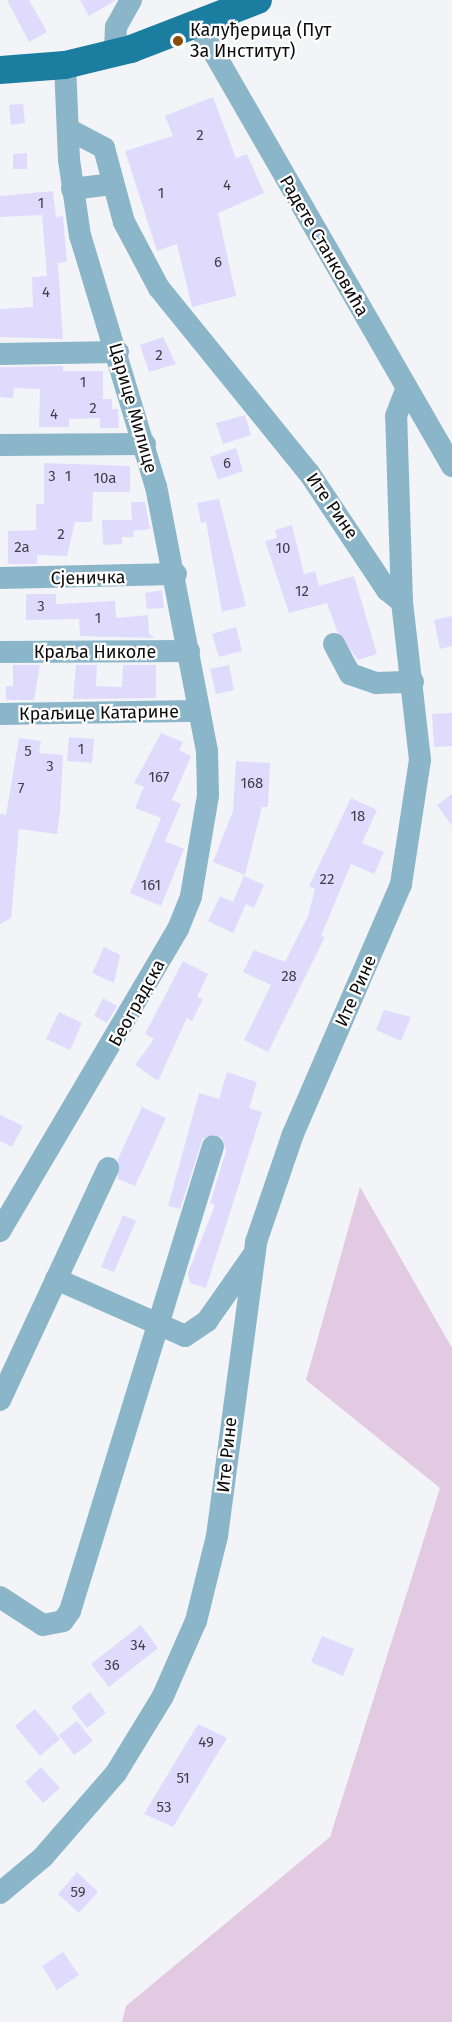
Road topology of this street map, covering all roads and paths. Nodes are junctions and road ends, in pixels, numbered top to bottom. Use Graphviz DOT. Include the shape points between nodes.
graph roads {
  1 [pos="131,0"];
  2 [pos="258,0"];
  3 [pos="198,25"];
  4 [pos="115,53"];
  5 [pos="65,65"];
  6 [pos="0,70"];
  7 [pos="68,129"];
  8 [pos="112,184"];
  9 [pos="72,189"];
  10 [pos="118,352"];
  11 [pos="0,354"];
  12 [pos="406,390"];
  13 [pos="429,428"];
  14 [pos="145,444"];
  15 [pos="0,446"];
  16 [pos="452,466"];
  17 [pos="401,480"];
  18 [pos="176,574"];
  19 [pos="0,578"];
  20 [pos="402,602"];
  21 [pos="334,644"];
  22 [pos="189,651"];
  23 [pos="0,652"];
  24 [pos="413,682"];
  25 [pos="199,711"];
  26 [pos="0,714"];
  27 [pos="207,751"];
  28 [pos="213,1147"];
  29 [pos="108,1168"];
  30 [pos="0,1231"];
  31 [pos="253,1256"];
  32 [pos="56,1280"];
  33 [pos="160,1328"];
  34 [pos="0,1400"];
  35 [pos="0,1597"];
  36 [pos="0,1893"];
  1 -- 4 [label="street" via="116,27"];
  2 -- 3 [label="main road"];
  3 -- 4 [label="main road"];
  3 -- 12 [label="street, Радете Станковића"];
  4 -- 5 [label="main road"];
  5 -- 6 [label="main road"];
  5 -- 7 [label="street, Царице Милице"];
  7 -- 8 [label="street, Ите Рине" via="100,142"];
  7 -- 9 [label="street, Царице Милице"];
  8 -- 9 [label="street"];
  8 -- 20 [label="street, Ите Рине" via="136,251 159,288 309,472 387,590"];
  9 -- 10 [label="street, Царице Милице" via="91,277"];
  10 -- 11 [label="street"];
  10 -- 14 [label="street, Царице Милице"];
  12 -- 13 [label="street, Радете Станковића"];
  12 -- 17 [label="street" via="396,416"];
  13 -- 16 [label="street, Радете Станковића"];
  13 -- 17 [label="street" via="414,445"];
  14 -- 15 [label="street"];
  14 -- 18 [label="street, Царице Милице"];
  17 -- 20 [label="street"];
  18 -- 19 [label="street, Сјеничка"];
  18 -- 22 [label="street, Царице Милице"];
  20 -- 24 [label="street, Ите Рине"];
  21 -- 24 [label="street" via="350,674 376,683"];
  22 -- 23 [label="street, Краља Николе"];
  22 -- 25 [label="street, Царице Милице"];
  24 -- 31 [label="street, Ите Рине" via="419,784 401,884 274,1182"];
  25 -- 26 [label="street, Краљице Катарине"];
  25 -- 27 [label="street, Царице Милице"];
  27 -- 30 [label="street, Београдска" via="204,827 178,929"];
  28 -- 33 [label="street"];
  29 -- 32 [label="street"];
  31 -- 33 [label="street" via="196,1331 185,1336"];
  31 -- 36 [label="street, Ите Рине" via="217,1536 196,1621 163,1696 122,1765 43,1857"];
  32 -- 33 [label="street"];
  32 -- 34 [label="street"];
  33 -- 35 [label="street" via="70,1611 63,1621 43,1625"];
}
